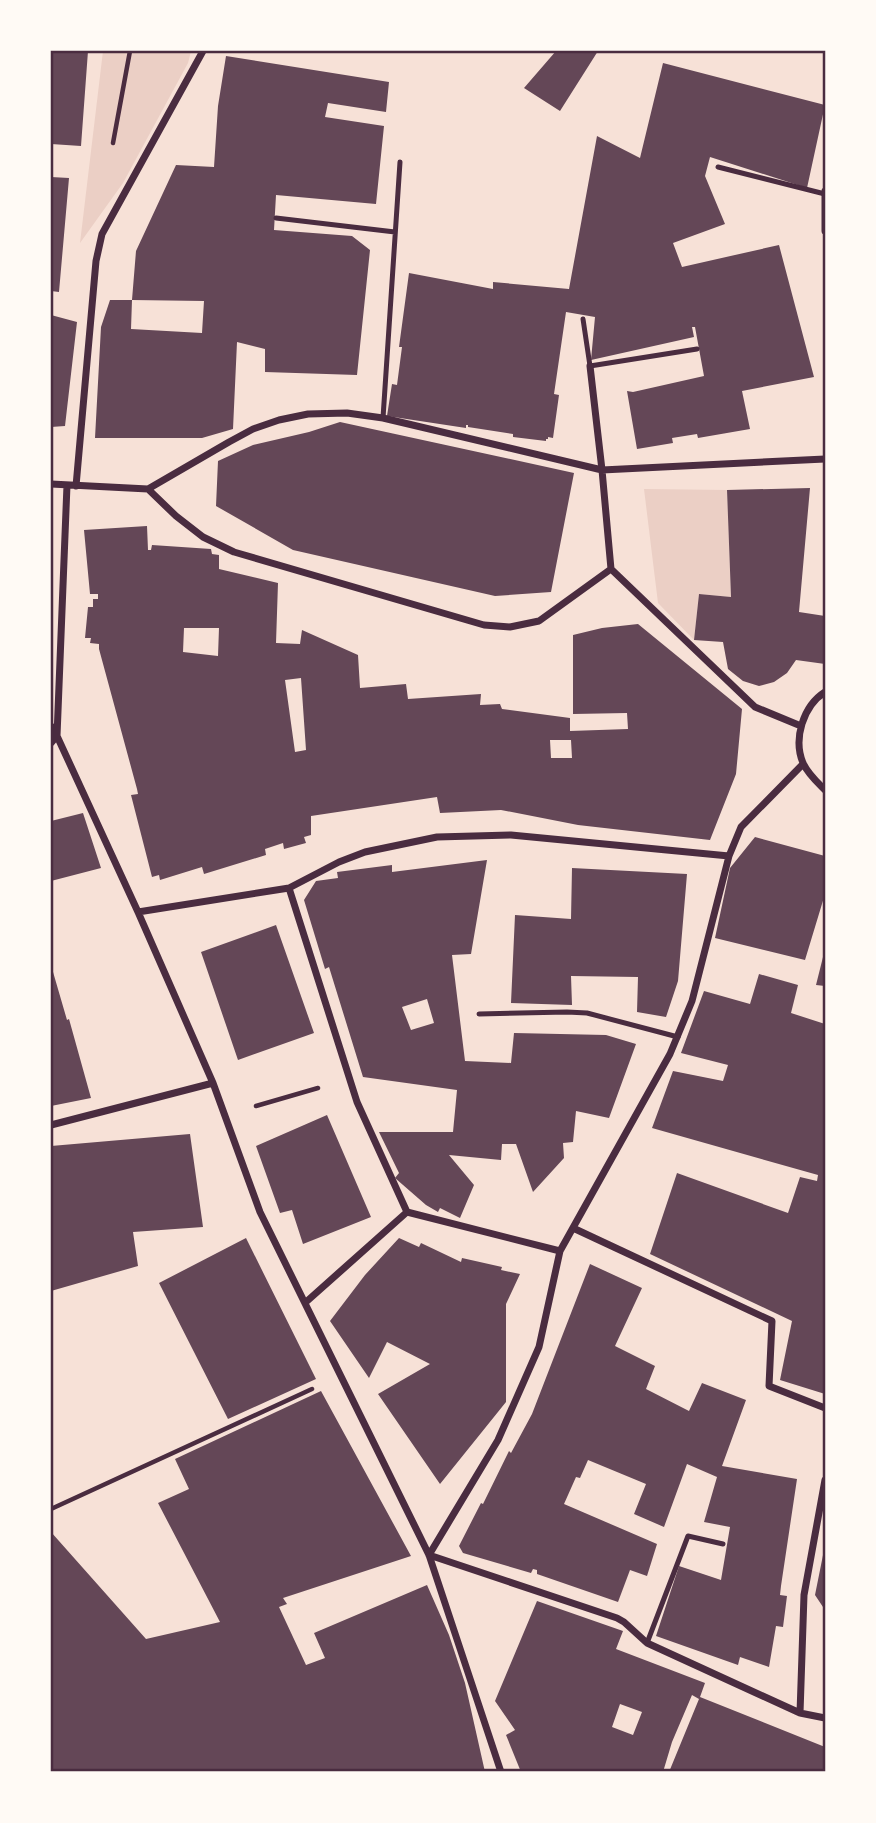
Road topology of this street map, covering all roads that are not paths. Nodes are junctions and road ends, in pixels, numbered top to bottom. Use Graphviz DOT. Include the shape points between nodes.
graph roads {
  1 [pos="203,51"];
  2 [pos="400,162"];
  3 [pos="718,167"];
  4 [pos="825,192"];
  5 [pos="276,218"];
  6 [pos="825,231"];
  7 [pos="396,232"];
  8 [pos="583,319"];
  9 [pos="697,349"];
  10 [pos="590,366"];
  11 [pos="383,418"];
  12 [pos="825,459"];
  13 [pos="603,470"];
  14 [pos="51,484"];
  15 [pos="67,485"];
  16 [pos="76,486"];
  17 [pos="148,489"];
  18 [pos="611,569"];
  19 [pos="825,692"];
  20 [pos="51,726"];
  21 [pos="801,726"];
  22 [pos="54,739"];
  23 [pos="803,764"];
  24 [pos="825,790"];
  25 [pos="729,856"];
  26 [pos="289,888"];
  27 [pos="138,912"];
  28 [pos="479,1014"];
  29 [pos="678,1037"];
  30 [pos="213,1083"];
  31 [pos="51,1125"];
  32 [pos="407,1212"];
  33 [pos="573,1228"];
  34 [pos="560,1251"];
  35 [pos="306,1301"];
  36 [pos="825,1408"];
  37 [pos="825,1480"];
  38 [pos="723,1544"];
  39 [pos="429,1555"];
  40 [pos="647,1643"];
  41 [pos="800,1713"];
  42 [pos="825,1718"];
  43 [pos="501,1772"];
  1 -- 16 [label="street" via="102,234"];
  2 -- 7 [label="lane"];
  3 -- 4 [label="lane"];
  4 -- 6 [label="street"];
  5 -- 7 [label="lane"];
  7 -- 11 [label="lane"];
  8 -- 10 [label="lane"];
  9 -- 10 [label="lane"];
  10 -- 13 [label="street"];
  11 -- 13 [label="street"];
  11 -- 17 [label="street" via="334,413 279,420 253,429"];
  12 -- 13 [label="street"];
  13 -- 18 [label="street"];
  14 -- 15 [label="street"];
  15 -- 16 [label="street"];
  15 -- 22 [label="street"];
  16 -- 17 [label="street"];
  17 -- 18 [label="street" via="203,537 234,552 484,625 510,627 539,621"];
  18 -- 21 [label="street" via="755,707"];
  19 -- 21 [label="street"];
  20 -- 22 [label="street"];
  21 -- 23 [label="street"];
  22 -- 27 [label="street"];
  23 -- 24 [label="street"];
  23 -- 25 [label="street" via="741,828"];
  25 -- 26 [label="street" via="511,835 437,837 365,852"];
  25 -- 29 [label="street" via="692,1001"];
  26 -- 27 [label="street"];
  26 -- 32 [label="street" via="357,1102"];
  27 -- 30 [label="street"];
  28 -- 29 [label="lane" via="587,1013"];
  29 -- 33 [label="street"];
  30 -- 31 [label="street"];
  30 -- 35 [label="street" via="260,1212"];
  32 -- 34 [label="street"];
  32 -- 35 [label="street"];
  33 -- 34 [label="street"];
  33 -- 36 [label="street" via="772,1321 769,1386"];
  34 -- 39 [label="street" via="539,1348 498,1440"];
  35 -- 39 [label="street"];
  37 -- 41 [label="street" via="804,1595"];
  38 -- 40 [label="lane" via="688,1536"];
  39 -- 40 [label="street" via="617,1618"];
  39 -- 43 [label="street"];
  40 -- 41 [label="street"];
  41 -- 42 [label="street"];
}
